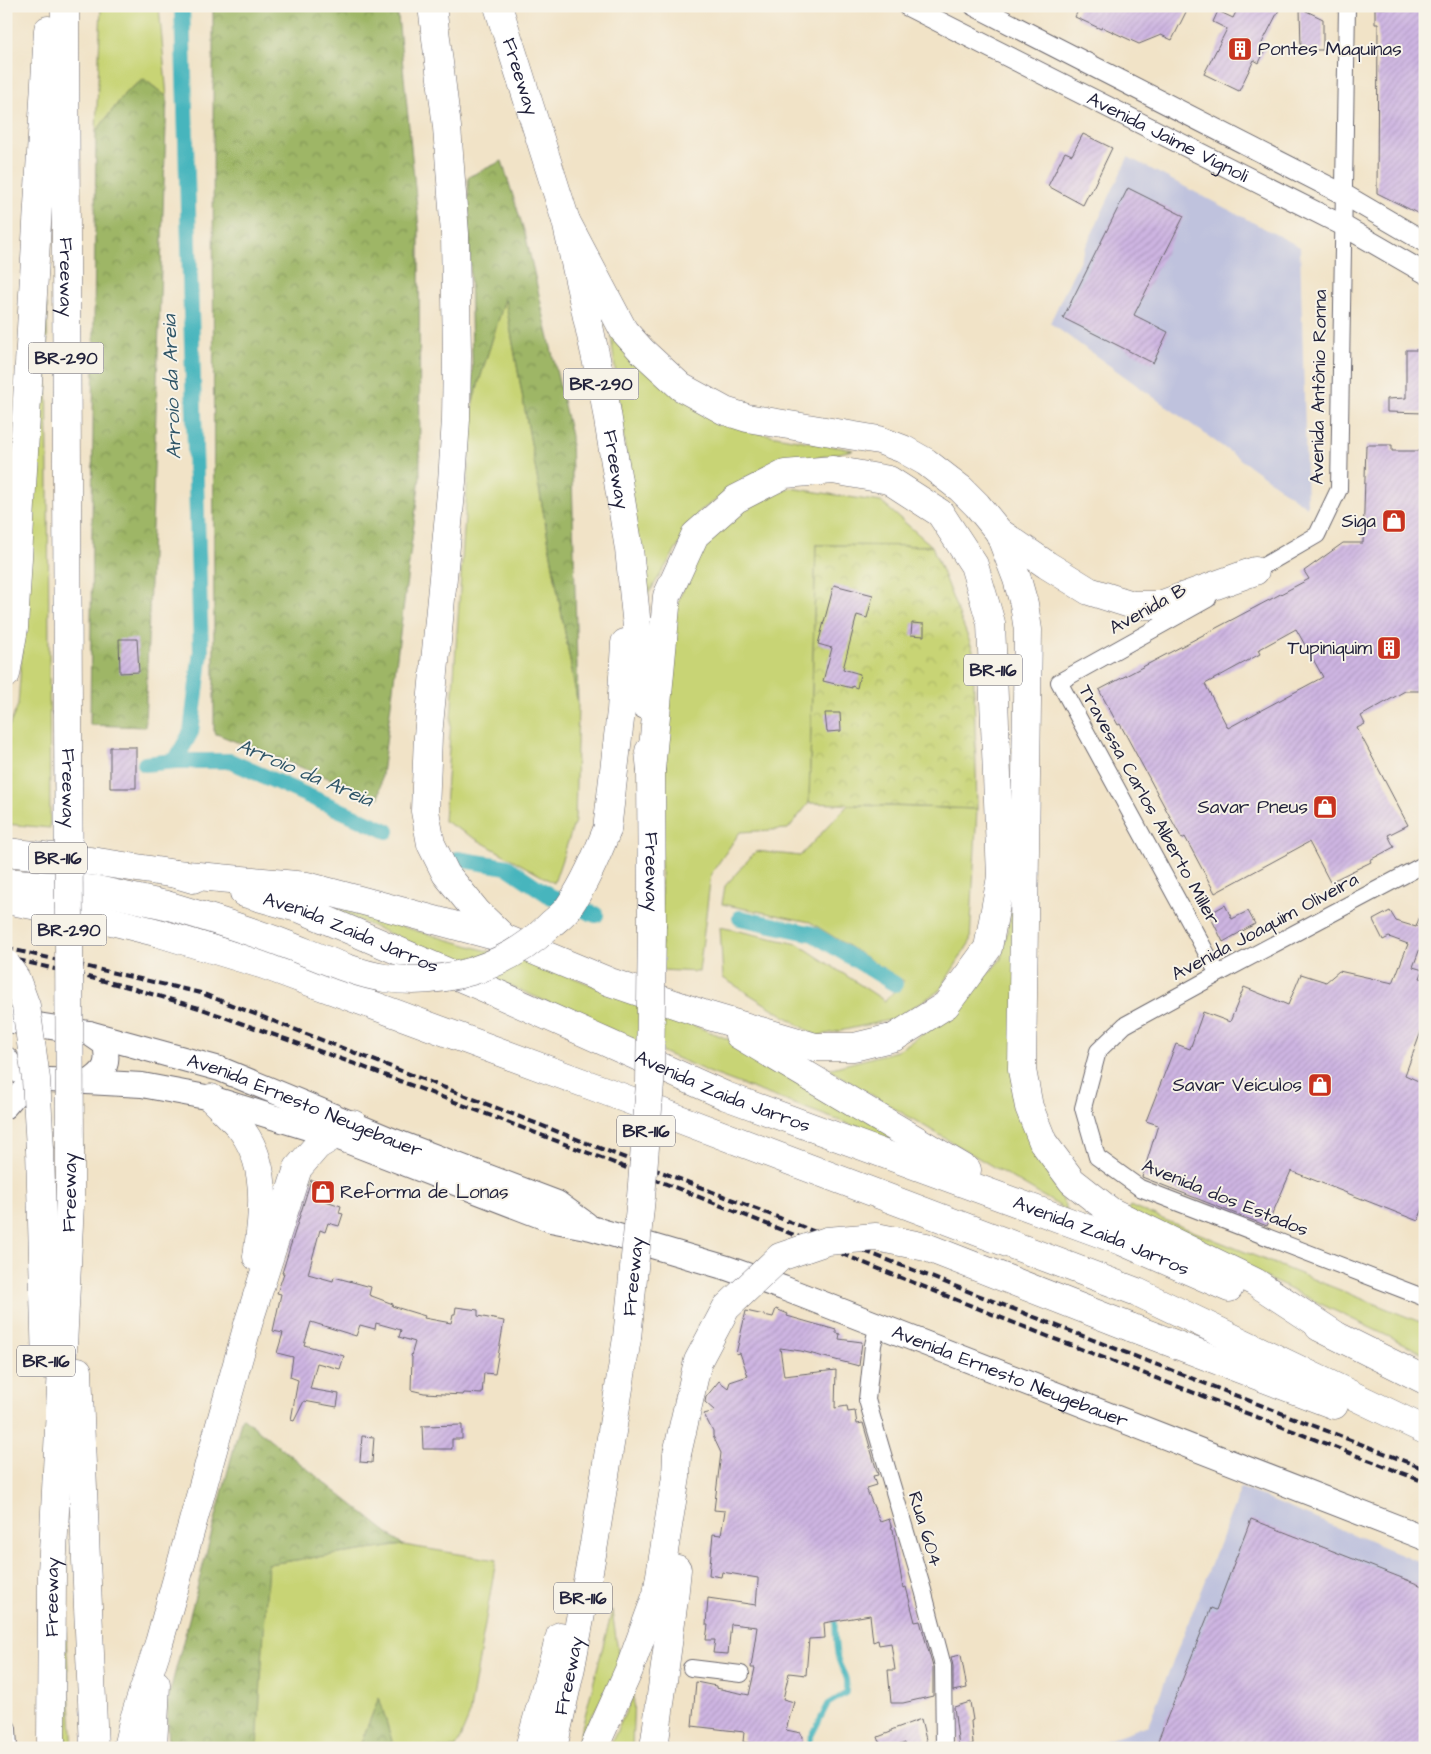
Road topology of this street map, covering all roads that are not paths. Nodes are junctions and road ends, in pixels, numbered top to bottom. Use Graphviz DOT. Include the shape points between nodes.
graph roads {
  1 [pos="50,6"];
  2 [pos="65,6"];
  3 [pos="432,6"];
  4 [pos="498,6"];
  5 [pos="908,6"];
  6 [pos="975,6"];
  7 [pos="1347,6"];
  8 [pos="1343,194"];
  9 [pos="566,221"];
  10 [pos="1342,225"];
  11 [pos="1425,242"];
  12 [pos="1425,273"];
  13 [pos="998,532"];
  14 [pos="629,549"];
  15 [pos="1255,570"];
  16 [pos="6,674"];
  17 [pos="1059,682"];
  18 [pos="651,770"];
  19 [pos="6,852"];
  20 [pos="1425,864"];
  21 [pos="176,874"];
  22 [pos="6,882"];
  23 [pos="6,900"];
  24 [pos="506,939"];
  25 [pos="6,964"];
  26 [pos="1218,974"];
  27 [pos="706,1015"];
  28 [pos="9,1022"];
  29 [pos="1125,1026"];
  30 [pos="89,1033"];
  31 [pos="6,1059"];
  32 [pos="31,1079"];
  33 [pos="89,1082"];
  34 [pos="211,1098"];
  35 [pos="6,1108"];
  36 [pos="344,1130"];
  37 [pos="70,1203"];
  38 [pos="1025,1204"];
  39 [pos="1425,1298"];
  40 [pos="249,1321"];
  41 [pos="878,1324"];
  42 [pos="1334,1334"];
  43 [pos="1425,1380"];
  44 [pos="1425,1430"];
  45 [pos="1425,1439"];
  46 [pos="609,1448"];
  47 [pos="677,1465"];
  48 [pos="1425,1538"];
  49 [pos="52,1574"];
  50 [pos="159,1643"];
  51 [pos="691,1668"];
  52 [pos="741,1674"];
  53 [pos="6,1729"];
  54 [pos="7,1748"];
  55 [pos="51,1748"];
  56 [pos="94,1748"];
  57 [pos="127,1748"];
  58 [pos="153,1748"];
  59 [pos="529,1748"];
  60 [pos="553,1748"];
  61 [pos="594,1748"];
  62 [pos="654,1748"];
  63 [pos="944,1748"];
  1 -- 16 [label="highway" via="14,628"];
  2 -- 37 [label="highway, Freeway / BR-290, bridge"];
  3 -- 24 [label="highway" via="454,215 457,355 452,482 428,736 426,811 431,844 446,874 477,912"];
  4 -- 9 [label="highway, Freeway / BR-290"];
  5 -- 10 [label="street, Avenida Jaime Vignoli"];
  6 -- 8 [label="street, Avenida Jaime Vignoli"];
  7 -- 8 [label="street, Avenida Antônio Ronna"];
  8 -- 10 [label="street, Avenida Antônio Ronna"];
  8 -- 11 [label="street, Avenida Jaime Vignoli"];
  9 -- 13 [label="highway" via="624,331 681,387 725,411 747,418 879,440 903,449 955,484"];
  9 -- 14 [label="highway, Freeway / BR-290" via="604,395"];
  10 -- 12 [label="street, Avenida Jaime Vignoli"];
  10 -- 15 [label="street, Avenida Antônio Ronna" via="1339,489 1317,535"];
  13 -- 15 [label="highway" via="1089,591 1133,605 1160,605"];
  13 -- 42 [label="highway" via="1017,580 1028,630 1022,1070 1028,1107 1043,1142 1072,1181 1110,1212 1255,1282"];
  14 -- 18 [label="highway, Freeway / BR-290"];
  14 -- 22 [label="highway, bridge" via="621,711 607,830 590,872 566,909 539,936 508,956 466,974 422,981 383,978 166,904 97,890"];
  15 -- 17 [label="street, Avenida B"];
  17 -- 26 [label="street, Travessa Carlos Alberto Miller"];
  18 -- 27 [label="highway, BR-116" via="668,596 695,536 736,498 785,474 833,470 889,480 940,513 974,565 991,623 1001,877 988,948 946,1005 894,1037 877,1042 854,1047 815,1047"];
  18 -- 46 [label="highway, Freeway / BR-116, bridge" via="650,1084 627,1338"];
  19 -- 21 [label="highway, Avenida Zaida Jarros / BR-116"];
  20 -- 26 [label="street, Avenida Joaquim Oliveira"];
  21 -- 24 [label="highway, BR-116" via="307,886"];
  21 -- 38 [label="highway, Avenida Zaida Jarros" via="301,909 726,1096"];
  23 -- 44 [label="highway, Avenida Zaida Jarros" via="96,917 264,965 599,1089 1137,1292"];
  24 -- 27 [label="highway, BR-116" via="610,982"];
  25 -- 49 [label="highway, BR-116, bridge" via="26,1006 36,1079"];
  26 -- 29 [label="street, Avenida Joaquim Oliveira"];
  27 -- 38 [label="highway"];
  28 -- 30 [label="main road, Avenida Ernesto Neugebauer"];
  29 -- 39 [label="street, Avenida dos Estados" via="1098,1051 1083,1108 1096,1157 1140,1188"];
  30 -- 33 [label="main road" via="104,1044 107,1055 100,1074"];
  30 -- 36 [label="main road, Avenida Ernesto Neugebauer" via="220,1069"];
  31 -- 32 [label="main road"];
  32 -- 33 [label="main road, Avenida Ernesto Neugebauer"];
  32 -- 35 [label="street"];
  33 -- 34 [label="main road, Avenida Ernesto Neugebauer" via="142,1085"];
  34 -- 36 [label="main road, Avenida Ernesto Neugebauer"];
  34 -- 40 [label="highway" via="251,1145 261,1177 262,1214"];
  36 -- 40 [label="highway" via="318,1146 298,1168"];
  36 -- 41 [label="main road, Avenida Ernesto Neugebauer" via="557,1203 591,1228 726,1268"];
  37 -- 49 [label="highway, Freeway / BR-290"];
  37 -- 56 [label="highway"];
  38 -- 42 [label="highway, Avenida Zaida Jarros" via="1121,1241"];
  40 -- 50 [label="highway"];
  41 -- 48 [label="main road, Avenida Ernesto Neugebauer"];
  41 -- 63 [label="street, Rua 604" via="867,1400 943,1666"];
  42 -- 43 [label="highway, Avenida Zaida Jarros"];
  45 -- 47 [label="highway, bridge" via="926,1247 876,1237 827,1241 780,1257 726,1308 698,1361"];
  46 -- 59 [label="highway"];
  46 -- 60 [label="highway, Freeway / BR-116" via="594,1544"];
  47 -- 61 [label="highway" via="658,1594"];
  47 -- 62 [label="highway" via="679,1539"];
  49 -- 55 [label="highway, Freeway / BR-116"];
  50 -- 57 [label="highway"];
  50 -- 58 [label="highway"];
  51 -- 52 [label="street"];
  53 -- 54 [label="street"];
}
